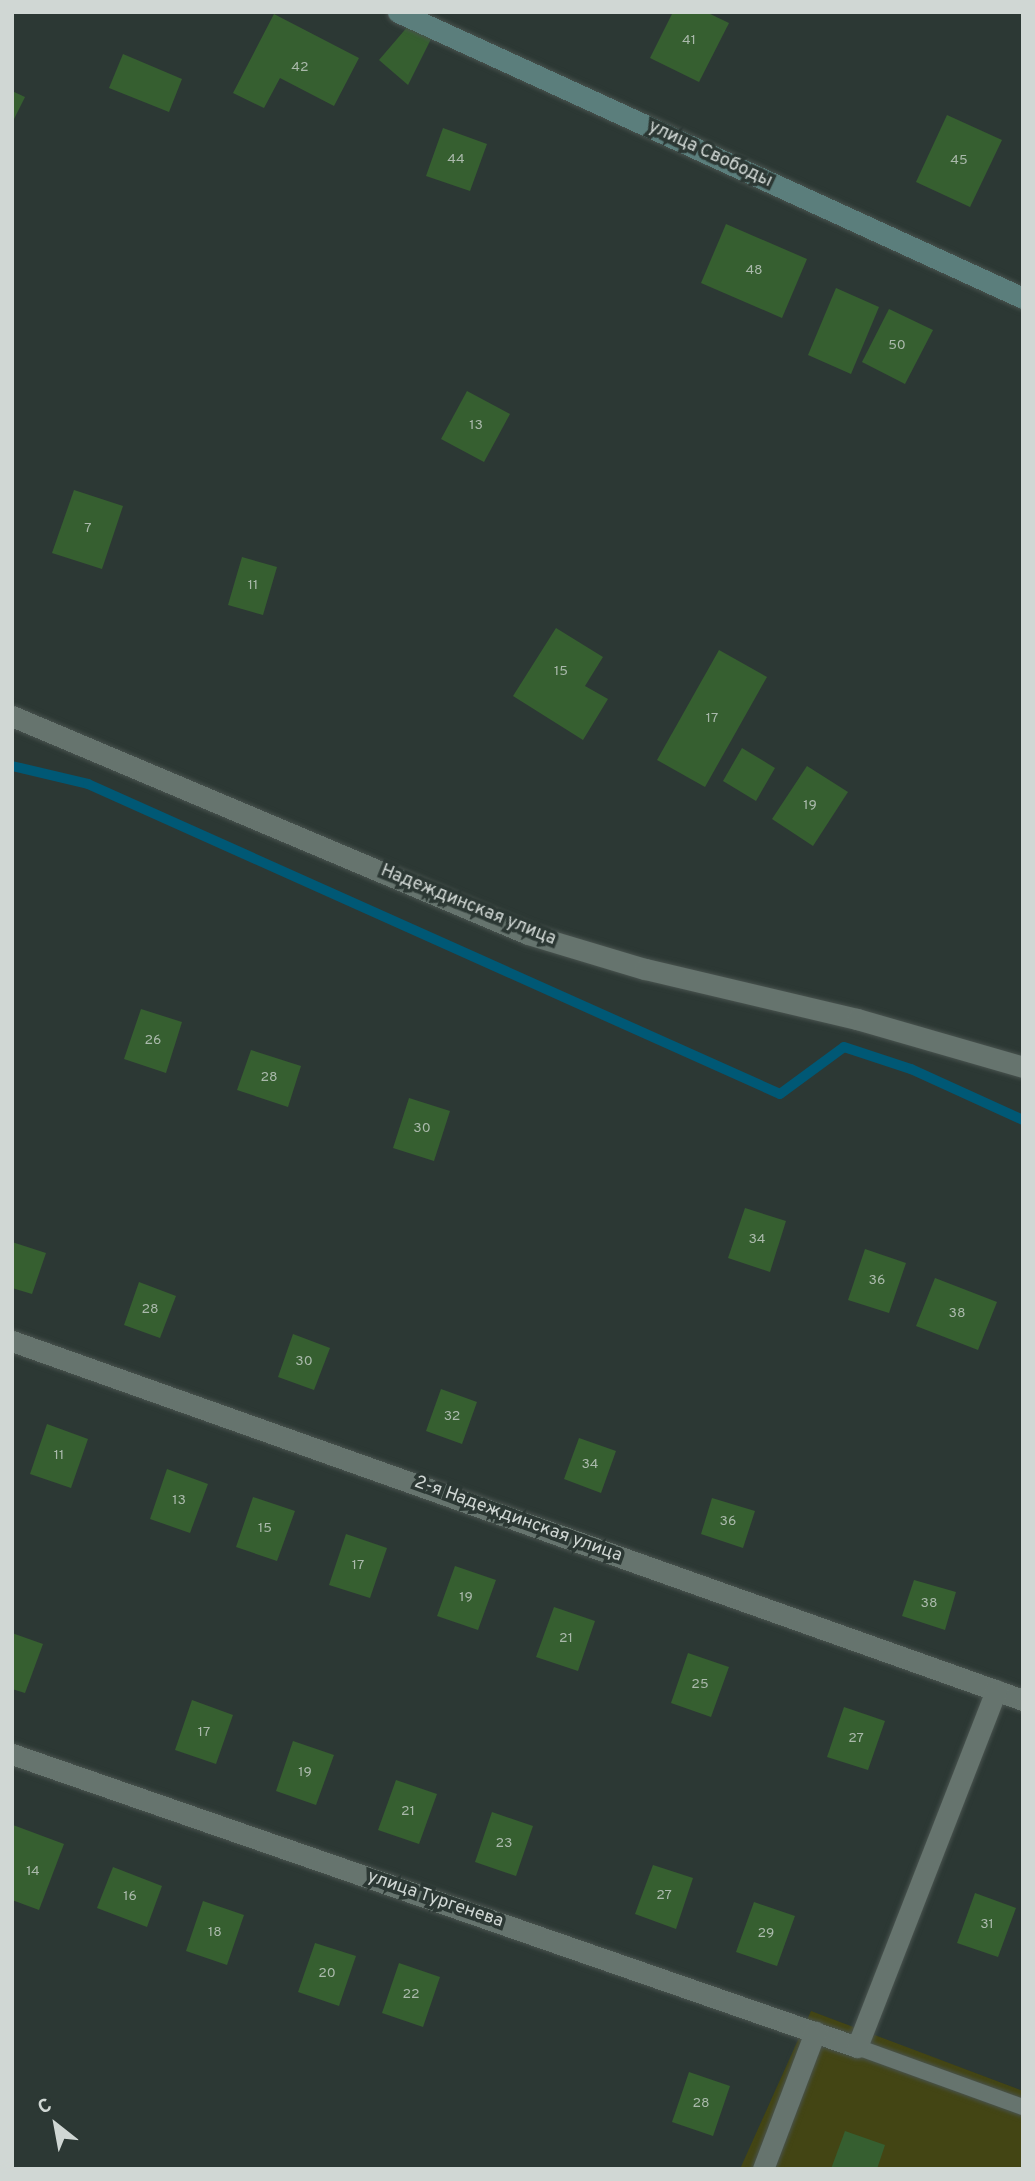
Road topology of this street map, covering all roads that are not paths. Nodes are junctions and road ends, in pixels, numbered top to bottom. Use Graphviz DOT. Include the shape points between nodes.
graph roads {
  1 [pos="398,12"];
  2 [pos="1023,298"];
  3 [pos="12,716"];
  4 [pos="1023,1067"];
  5 [pos="12,1341"];
  6 [pos="996,1690"];
  7 [pos="1023,1700"];
  8 [pos="12,1754"];
  9 [pos="815,2032"];
  10 [pos="857,2047"];
  11 [pos="1023,2107"];
  12 [pos="763,2169"];
  1 -- 2 [label="main road, улица Свободы"];
  3 -- 4 [label="street, Надеждинская улица" via="528,934"];
  5 -- 6 [label="street, 2-я Надеждинская улица"];
  6 -- 7 [label="street, 2-я Надеждинская улица"];
  6 -- 10 [label="street"];
  8 -- 9 [label="street, улица Тургенева"];
  9 -- 10 [label="street, улица Тургенева"];
  9 -- 12 [label="street"];
  10 -- 11 [label="lane"];
}
